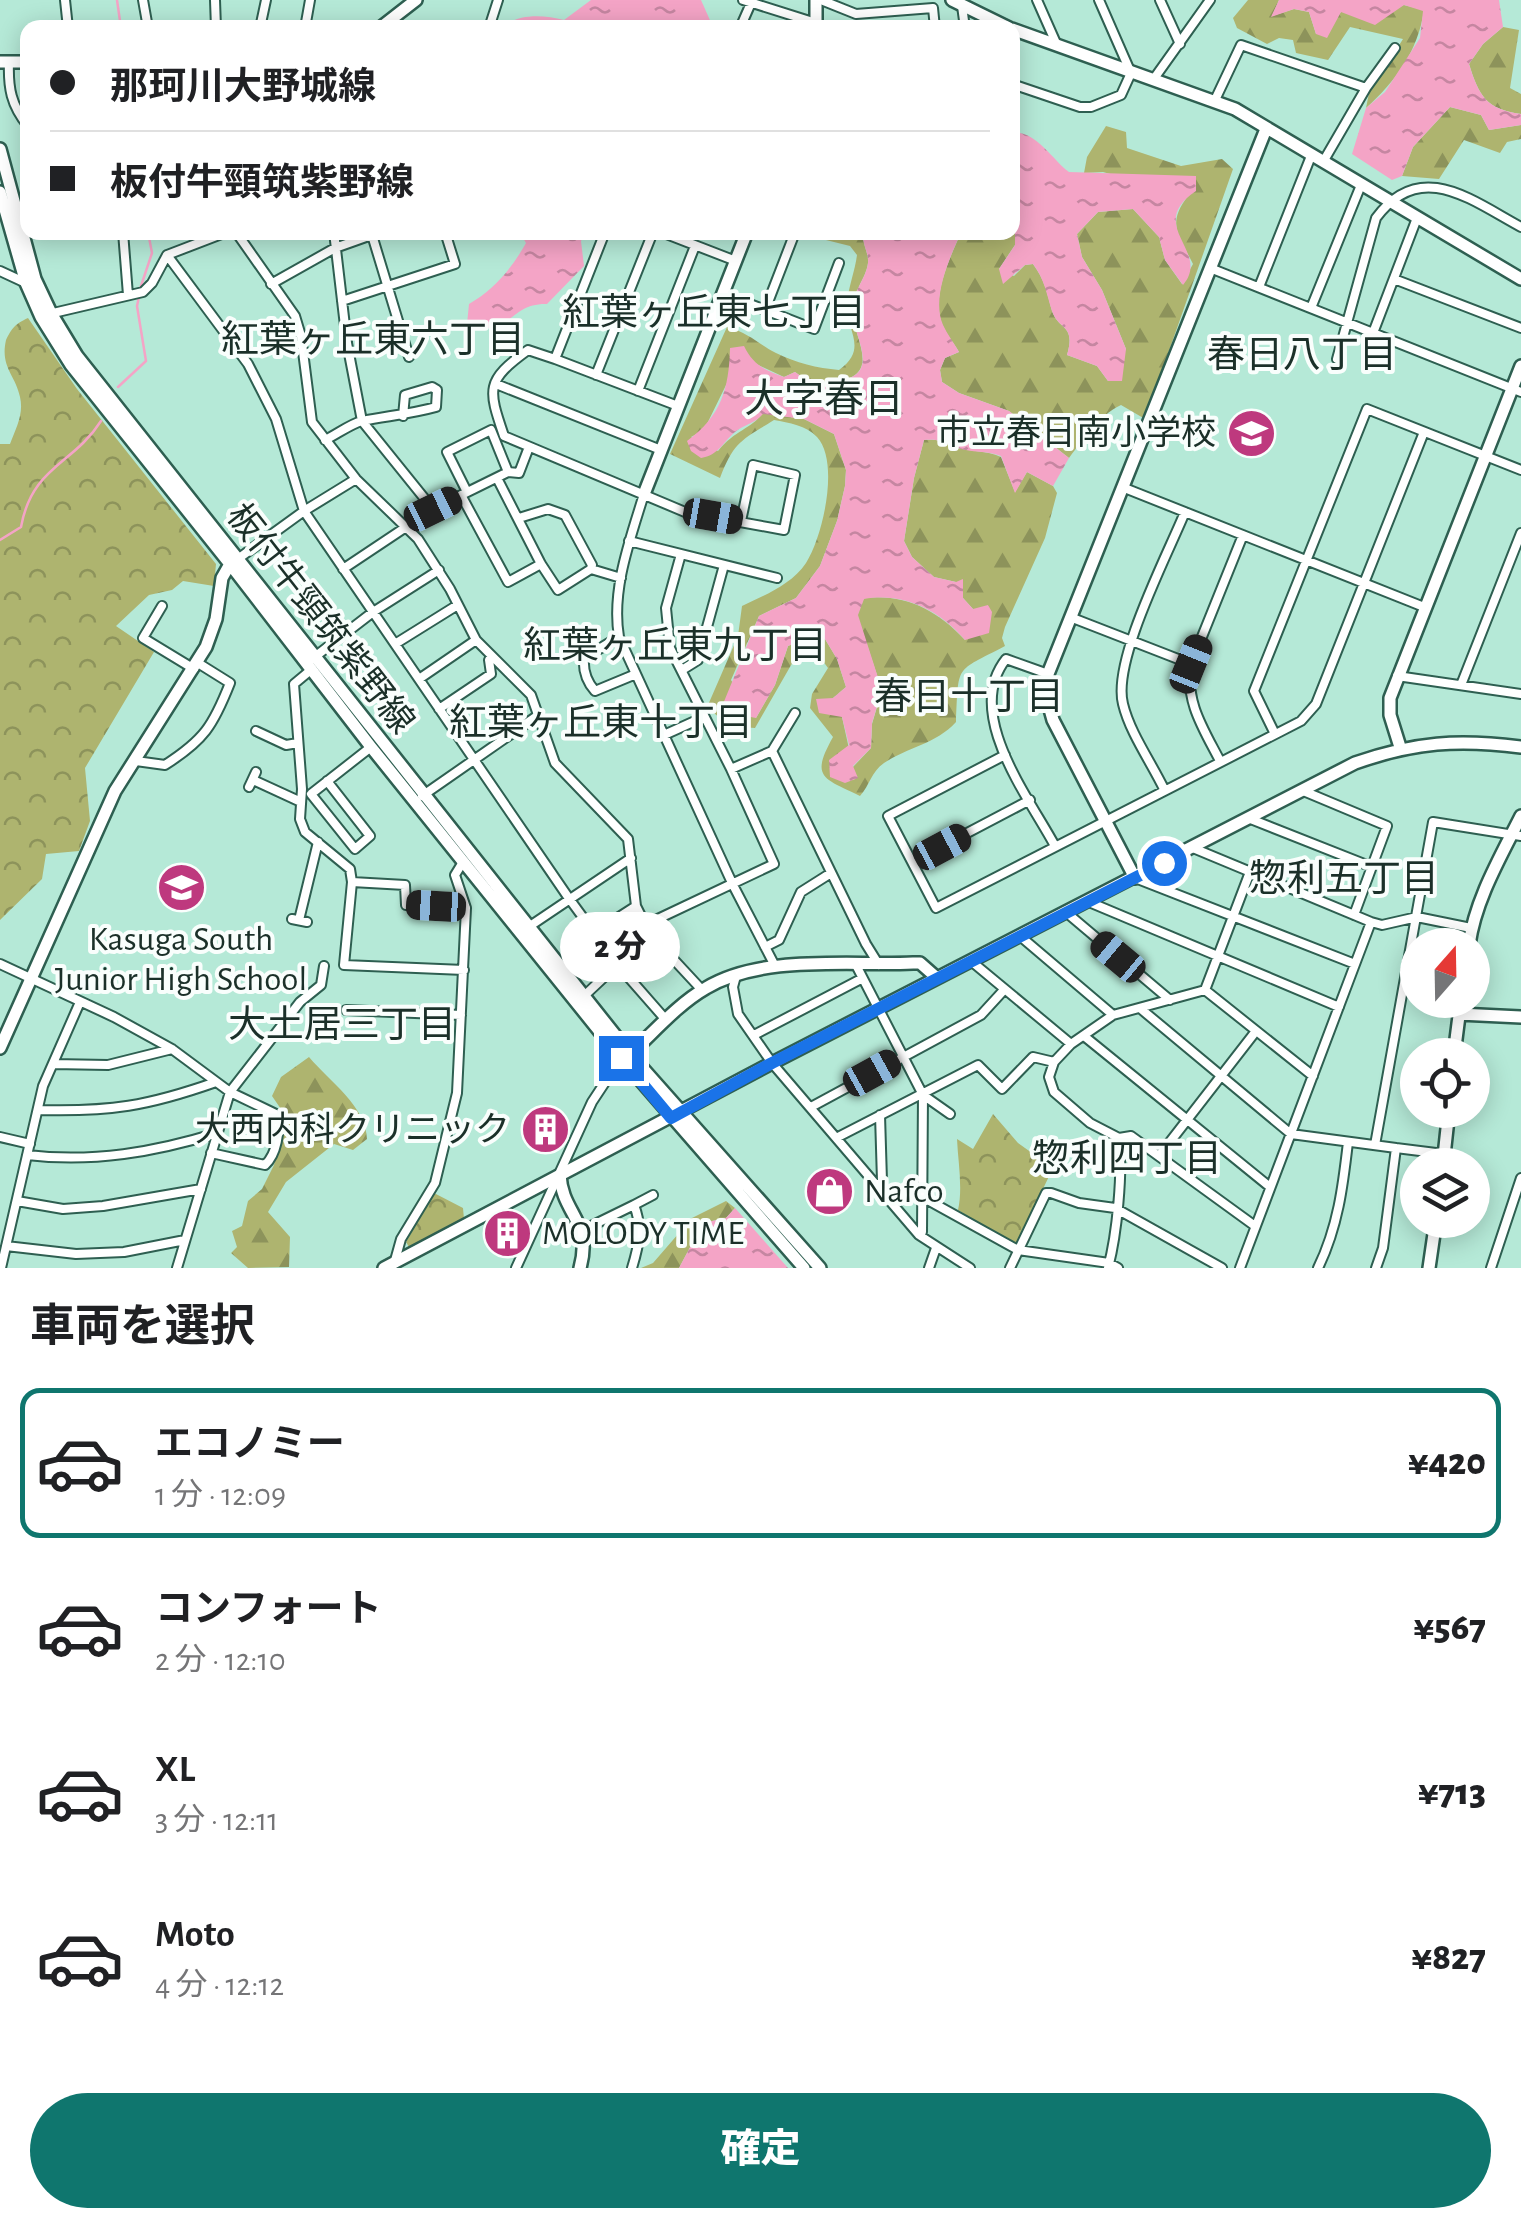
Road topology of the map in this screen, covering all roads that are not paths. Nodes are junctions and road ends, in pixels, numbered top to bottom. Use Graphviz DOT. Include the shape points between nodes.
graph roads {
  1 [pos="819,0"];
  2 [pos="1037,0"];
  3 [pos="1099,0"];
  4 [pos="1160,0"];
  5 [pos="1210,0"];
  6 [pos="412,1"];
  7 [pos="747,1"];
  8 [pos="957,3"];
  9 [pos="389,20"];
  10 [pos="802,20"];
  11 [pos="934,20"];
  12 [pos="994,20"];
  13 [pos="1020,32"];
  14 [pos="1180,44"];
  15 [pos="1058,47"];
  16 [pos="1395,48"];
  17 [pos="4,62"];
  18 [pos="1131,73"];
  19 [pos="1153,80"];
  20 [pos="1020,87"];
  21 [pos="1366,88"];
  22 [pos="1215,100"];
  23 [pos="20,116"];
  24 [pos="1266,129"];
  25 [pos="0,149"];
  26 [pos="1317,160"];
  27 [pos="1360,185"];
  28 [pos="0,192"];
  29 [pos="1388,202"];
  30 [pos="1416,218"];
  31 [pos="20,223"];
  32 [pos="1521,227"];
  33 [pos="24,240"];
  34 [pos="125,240"];
  35 [pos="206,240"];
  36 [pos="241,240"];
  37 [pos="334,240"];
  38 [pos="358,240"];
  39 [pos="377,240"];
  40 [pos="448,240"];
  41 [pos="602,240"];
  42 [pos="650,240"];
  43 [pos="680,240"];
  44 [pos="744,240"];
  45 [pos="792,240"];
  46 [pos="695,246"];
  47 [pos="335,248"];
  48 [pos="166,255"];
  49 [pos="736,261"];
  50 [pos="839,263"];
  51 [pos="1210,268"];
  52 [pos="0,272"];
  53 [pos="1394,279"];
  54 [pos="1521,279"];
  55 [pos="26,283"];
  56 [pos="271,284"];
  57 [pos="388,287"];
  58 [pos="1259,288"];
  59 [pos="136,294"];
  60 [pos="724,294"];
  61 [pos="342,300"];
  62 [pos="1311,308"];
  63 [pos="765,310"];
  64 [pos="46,315"];
  65 [pos="1348,323"];
  66 [pos="1521,328"];
  67 [pos="1374,333"];
  68 [pos="409,357"];
  69 [pos="1337,359"];
  70 [pos="555,360"];
  71 [pos="1521,366"];
  72 [pos="596,375"];
  73 [pos="496,384"];
  74 [pos="638,391"];
  75 [pos="1516,391"];
  76 [pos="678,406"];
  77 [pos="403,416"];
  78 [pos="362,421"];
  79 [pos="1424,432"];
  80 [pos="325,440"];
  81 [pos="530,447"];
  82 [pos="661,450"];
  83 [pos="1485,456"];
  84 [pos="1521,470"];
  85 [pos="508,472"];
  86 [pos="497,478"];
  87 [pos="356,480"];
  88 [pos="1122,487"];
  89 [pos="464,494"];
  90 [pos="644,494"];
  91 [pos="433,509"];
  92 [pos="304,511"];
  93 [pos="1185,512"];
  94 [pos="518,518"];
  95 [pos="741,521"];
  96 [pos="406,526"];
  97 [pos="1521,533"];
  98 [pos="1242,535"];
  99 [pos="629,541"];
  100 [pos="681,554"];
  101 [pos="1305,560"];
  102 [pos="234,562"];
  103 [pos="541,564"];
  104 [pos="724,565"];
  105 [pos="343,569"];
  106 [pos="591,569"];
  107 [pos="439,570"];
  108 [pos="621,578"];
  109 [pos="777,578"];
  110 [pos="1364,584"];
  111 [pos="162,606"];
  112 [pos="456,606"];
  113 [pos="1424,608"];
  114 [pos="373,612"];
  115 [pos="1070,617"];
  116 [pos="619,638"];
  117 [pos="476,640"];
  118 [pos="1132,641"];
  119 [pos="395,644"];
  120 [pos="492,656"];
  121 [pos="310,664"];
  122 [pos="1191,664"];
  123 [pos="196,666"];
  124 [pos="682,670"];
  125 [pos="636,674"];
  126 [pos="1048,674"];
  127 [pos="1397,676"];
  128 [pos="418,679"];
  129 [pos="1461,685"];
  130 [pos="1521,692"];
  131 [pos="439,709"];
  132 [pos="795,713"];
  133 [pos="537,716"];
  134 [pos="704,717"];
  135 [pos="256,731"];
  136 [pos="1276,734"];
  137 [pos="664,735"];
  138 [pos="298,744"];
  139 [pos="371,747"];
  140 [pos="1400,747"];
  141 [pos="1521,748"];
  142 [pos="772,751"];
  143 [pos="1006,756"];
  144 [pos="474,760"];
  145 [pos="136,761"];
  146 [pos="1220,761"];
  147 [pos="731,769"];
  148 [pos="253,780"];
  149 [pos="327,781"];
  150 [pos="1164,788"];
  151 [pos="1301,790"];
  152 [pos="419,798"];
  153 [pos="1030,800"];
  154 [pos="301,802"];
  155 [pos="1521,816"];
  156 [pos="1248,818"];
  157 [pos="1105,821"];
  158 [pos="1516,835"];
  159 [pos="318,842"];
  160 [pos="1054,846"];
  161 [pos="1193,848"];
  162 [pos="631,858"];
  163 [pos="463,862"];
  164 [pos="912,862"];
  165 [pos="1372,867"];
  166 [pos="1250,872"];
  167 [pos="832,873"];
  168 [pos="1135,878"];
  169 [pos="352,882"];
  170 [pos="732,885"];
  171 [pos="568,898"];
  172 [pos="1088,902"];
  173 [pos="636,906"];
  174 [pos="466,908"];
  175 [pos="1066,913"];
  176 [pos="1354,915"];
  177 [pos="1416,917"];
  178 [pos="1232,918"];
  179 [pos="299,920"];
  180 [pos="1371,922"];
  181 [pos="1471,928"];
  182 [pos="525,930"];
  183 [pos="648,930"];
  184 [pos="594,933"];
  185 [pos="1020,936"];
  186 [pos="765,947"];
  187 [pos="1218,958"];
  188 [pos="970,961"];
  189 [pos="0,964"];
  190 [pos="617,964"];
  191 [pos="1355,964"];
  192 [pos="856,965"];
  193 [pos="879,965"];
  194 [pos="324,966"];
  195 [pos="775,966"];
  196 [pos="464,970"];
  197 [pos="736,974"];
  198 [pos="31,978"];
  199 [pos="936,978"];
  200 [pos="862,979"];
  201 [pos="702,990"];
  202 [pos="1003,990"];
  203 [pos="1205,990"];
  204 [pos="584,996"];
  205 [pos="1170,1000"];
  206 [pos="80,1002"];
  207 [pos="1339,1007"];
  208 [pos="1140,1009"];
  209 [pos="346,1010"];
  210 [pos="879,1010"];
  211 [pos="461,1015"];
  212 [pos="1113,1015"];
  213 [pos="1490,1016"];
  214 [pos="1521,1017"];
  215 [pos="666,1020"];
  216 [pos="1256,1031"];
  217 [pos="754,1036"];
  218 [pos="1084,1036"];
  219 [pos="1071,1044"];
  220 [pos="0,1048"];
  221 [pos="172,1048"];
  222 [pos="625,1056"];
  223 [pos="903,1056"];
  224 [pos="1054,1062"];
  225 [pos="772,1063"];
  226 [pos="54,1064"];
  227 [pos="1312,1076"];
  228 [pos="1220,1077"];
  229 [pos="216,1082"];
  230 [pos="230,1092"];
  231 [pos="923,1094"];
  232 [pos="811,1107"];
  233 [pos="38,1110"];
  234 [pos="950,1114"];
  235 [pos="880,1115"];
  236 [pos="676,1116"];
  237 [pos="1186,1118"];
  238 [pos="217,1132"];
  239 [pos="1291,1134"];
  240 [pos="0,1137"];
  241 [pos="838,1138"];
  242 [pos="1118,1138"];
  243 [pos="1348,1142"];
  244 [pos="30,1144"];
  245 [pos="1375,1146"];
  246 [pos="1396,1148"];
  247 [pos="1400,1149"];
  248 [pos="211,1153"];
  249 [pos="27,1155"];
  250 [pos="1159,1156"];
  251 [pos="560,1175"];
  252 [pos="1521,1178"];
  253 [pos="878,1185"];
  254 [pos="1270,1187"];
  255 [pos="201,1189"];
  256 [pos="653,1194"];
  257 [pos="924,1198"];
  258 [pos="16,1201"];
  259 [pos="634,1205"];
  260 [pos="1115,1208"];
  261 [pos="1255,1226"];
  262 [pos="583,1230"];
  263 [pos="919,1235"];
  264 [pos="1433,1238"];
  265 [pos="185,1240"];
  266 [pos="6,1246"];
  267 [pos="936,1248"];
  268 [pos="1018,1250"];
  269 [pos="390,1266"];
  270 [pos="1112,1266"];
  271 [pos="1,1268"];
  272 [pos="177,1268"];
  273 [pos="516,1268"];
  274 [pos="580,1268"];
  275 [pos="632,1268"];
  276 [pos="804,1268"];
  277 [pos="820,1268"];
  278 [pos="929,1268"];
  279 [pos="970,1268"];
  280 [pos="1010,1268"];
  281 [pos="1222,1268"];
  282 [pos="1240,1268"];
  283 [pos="1318,1268"];
  284 [pos="1376,1268"];
  285 [pos="1429,1268"];
  286 [pos="1491,1268"];
  1 -- 11 [label="street" via="856,14 933,8"];
  2 -- 15 [label="street"];
  3 -- 18 [label="street"];
  4 -- 14 [label="street"];
  5 -- 14 [label="street"];
  6 -- 9 [label="street"];
  7 -- 10 [label="street"];
  8 -- 12 [label="street"];
  13 -- 15 [label="street"];
  14 -- 19 [label="street"];
  15 -- 18 [label="street"];
  16 -- 21 [label="street"];
  17 -- 23 [label="street"];
  18 -- 19 [label="street"];
  18 -- 20 [label="street" via="1121,95 1091,107"];
  19 -- 22 [label="street"];
  21 -- 22 [label="street" via="1241,44"];
  21 -- 26 [label="street"];
  22 -- 24 [label="street"];
  24 -- 26 [label="street"];
  24 -- 51 [label="street"];
  25 -- 31 [label="street, 板付牛頸筑紫野線"];
  26 -- 27 [label="street"];
  26 -- 58 [label="street"];
  27 -- 29 [label="street"];
  27 -- 62 [label="street"];
  28 -- 55 [label="street, 板付牛頸筑紫野線"];
  29 -- 30 [label="street"];
  29 -- 32 [label="street" via="1441,186"];
  29 -- 65 [label="street" via="1376,218"];
  30 -- 53 [label="street"];
  30 -- 54 [label="street"];
  33 -- 64 [label="street, 板付牛頸筑紫野線"];
  34 -- 59 [label="street"];
  35 -- 48 [label="street"];
  36 -- 56 [label="street"];
  37 -- 47 [label="street"];
  38 -- 47 [label="street"];
  39 -- 57 [label="street"];
  40 -- 57 [label="street" via="456,264"];
  41 -- 70 [label="street"];
  42 -- 72 [label="street"];
  43 -- 46 [label="street"];
  44 -- 49 [label="street"];
  45 -- 63 [label="street"];
  46 -- 49 [label="street"];
  46 -- 74 [label="street"];
  47 -- 56 [label="street"];
  47 -- 61 [label="street"];
  48 -- 59 [label="street" via="152,283"];
  48 -- 92 [label="street" via="248,364 276,420"];
  49 -- 60 [label="street"];
  50 -- 63 [label="street" via="814,329"];
  51 -- 58 [label="street"];
  51 -- 88 [label="street"];
  52 -- 55 [label="street"];
  53 -- 66 [label="street"];
  53 -- 67 [label="street"];
  55 -- 64 [label="street, 板付牛頸筑紫野線"];
  56 -- 80 [label="street" via="295,316 312,422"];
  57 -- 61 [label="street"];
  57 -- 68 [label="street"];
  58 -- 62 [label="street"];
  59 -- 64 [label="street"];
  60 -- 63 [label="street"];
  60 -- 76 [label="street"];
  61 -- 78 [label="street"];
  62 -- 65 [label="street"];
  64 -- 102 [label="street, 板付牛頸筑紫野線" via="70,365"];
  65 -- 67 [label="street"];
  65 -- 69 [label="street"];
  67 -- 75 [label="street"];
  70 -- 72 [label="street"];
  70 -- 73 [label="street" via="528,350 501,370"];
  71 -- 75 [label="street"];
  72 -- 74 [label="street"];
  73 -- 81 [label="street" via="491,397 504,436"];
  73 -- 82 [label="street"];
  74 -- 76 [label="street"];
  75 -- 83 [label="street"];
  76 -- 82 [label="street"];
  77 -- 77 [label="street" via="436,407 436,390 405,395"];
  77 -- 78 [label="street"];
  78 -- 80 [label="street"];
  78 -- 91 [label="street"];
  79 -- 83 [label="street"];
  79 -- 101 [label="street" via="1367,409"];
  79 -- 110 [label="street"];
  80 -- 87 [label="street"];
  81 -- 85 [label="street" via="519,473"];
  81 -- 90 [label="street"];
  82 -- 90 [label="street"];
  83 -- 84 [label="street"];
  83 -- 113 [label="street"];
  85 -- 86 [label="street"];
  85 -- 89 [label="street" via="491,430 447,452"];
  86 -- 89 [label="street"];
  86 -- 94 [label="street"];
  87 -- 92 [label="street"];
  87 -- 96 [label="street"];
  88 -- 93 [label="street"];
  88 -- 115 [label="street"];
  89 -- 91 [label="street"];
  89 -- 103 [label="street" via="508,582"];
  90 -- 95 [label="street" via="685,512"];
  90 -- 99 [label="street"];
  91 -- 96 [label="street"];
  92 -- 102 [label="street"];
  92 -- 105 [label="street"];
  93 -- 98 [label="street"];
  93 -- 118 [label="street"];
  94 -- 103 [label="street"];
  94 -- 106 [label="street" via="548,508 565,515"];
  95 -- 95 [label="street" via="784,530 796,475 753,465"];
  96 -- 105 [label="street"];
  96 -- 107 [label="street"];
  97 -- 129 [label="street"];
  98 -- 101 [label="street"];
  98 -- 122 [label="street"];
  99 -- 100 [label="street"];
  99 -- 108 [label="street"];
  100 -- 104 [label="street"];
  100 -- 124 [label="street" via="666,628"];
  101 -- 110 [label="street"];
  101 -- 136 [label="street" via="1254,691"];
  102 -- 121 [label="street, 板付牛頸筑紫野線"];
  102 -- 123 [label="street" via="222,578 213,634"];
  103 -- 106 [label="street" via="558,590"];
  104 -- 109 [label="street"];
  104 -- 124 [label="street" via="698,660"];
  105 -- 114 [label="street"];
  106 -- 108 [label="street"];
  107 -- 112 [label="street"];
  107 -- 114 [label="street"];
  108 -- 116 [label="street"];
  110 -- 113 [label="street"];
  110 -- 136 [label="street" via="1316,704"];
  111 -- 123 [label="street" via="143,638"];
  112 -- 117 [label="street"];
  112 -- 119 [label="street"];
  113 -- 127 [label="street"];
  114 -- 119 [label="street"];
  114 -- 121 [label="street"];
  115 -- 118 [label="street"];
  115 -- 126 [label="street"];
  116 -- 125 [label="street"];
  116 -- 125 [label="street" via="590,652 583,668 595,692"];
  117 -- 120 [label="street"];
  117 -- 128 [label="street"];
  118 -- 122 [label="street"];
  118 -- 150 [label="street" via="1122,674 1123,708"];
  119 -- 128 [label="street"];
  120 -- 131 [label="street" via="491,674"];
  120 -- 133 [label="street" via="531,695"];
  121 -- 138 [label="street" via="294,684"];
  121 -- 139 [label="street, 板付牛頸筑紫野線"];
  121 -- 152 [label="street, 板付牛頸筑紫野線"];
  122 -- 146 [label="street" via="1192,707"];
  123 -- 145 [label="street"];
  123 -- 145 [label="street" via="230,683 214,722 165,765"];
  124 -- 134 [label="street"];
  125 -- 137 [label="street"];
  126 -- 143 [label="street" via="1002,662 990,701"];
  126 -- 157 [label="street" via="1053,720"];
  127 -- 129 [label="street"];
  127 -- 140 [label="street" via="1390,714"];
  128 -- 131 [label="street"];
  129 -- 130 [label="street"];
  131 -- 144 [label="street"];
  132 -- 142 [label="street"];
  133 -- 144 [label="street"];
  133 -- 162 [label="street" via="556,763 628,839"];
  134 -- 137 [label="street"];
  134 -- 147 [label="street"];
  135 -- 138 [label="street"];
  136 -- 146 [label="street"];
  137 -- 170 [label="street"];
  138 -- 154 [label="street"];
  139 -- 149 [label="street"];
  139 -- 152 [label="street, 板付牛頸筑紫野線"];
  140 -- 141 [label="street" via="1454,742"];
  140 -- 151 [label="street"];
  142 -- 147 [label="street"];
  142 -- 167 [label="street"];
  143 -- 153 [label="street"];
  143 -- 164 [label="street" via="888,816"];
  144 -- 152 [label="street"];
  144 -- 171 [label="street"];
  145 -- 198 [label="street" via="115,792"];
  146 -- 150 [label="street"];
  147 -- 170 [label="street" via="774,864"];
  148 -- 154 [label="street"];
  149 -- 149 [label="street" via="310,794 355,849 370,836"];
  150 -- 157 [label="street"];
  151 -- 156 [label="street"];
  151 -- 165 [label="street" via="1388,826"];
  152 -- 163 [label="street, 板付牛頸筑紫野線"];
  152 -- 182 [label="street, 板付牛頸筑紫野線"];
  153 -- 160 [label="street"];
  153 -- 164 [label="street"];
  154 -- 159 [label="street" via="305,832"];
  155 -- 158 [label="street"];
  156 -- 161 [label="street"];
  156 -- 165 [label="street"];
  157 -- 160 [label="street"];
  157 -- 168 [label="street"];
  158 -- 177 [label="street" via="1433,822"];
  158 -- 181 [label="street"];
  159 -- 169 [label="street" via="350,868"];
  159 -- 179 [label="street"];
  160 -- 164 [label="street" via="936,908"];
  161 -- 166 [label="street"];
  161 -- 168 [label="street"];
  162 -- 171 [label="street"];
  162 -- 173 [label="street"];
  163 -- 174 [label="street" via="455,875"];
  163 -- 182 [label="street, 板付牛頸筑紫野線"];
  165 -- 176 [label="street"];
  166 -- 176 [label="street"];
  166 -- 178 [label="street"];
  167 -- 186 [label="street" via="801,892 779,940"];
  167 -- 193 [label="street"];
  168 -- 172 [label="street"];
  168 -- 178 [label="street"];
  169 -- 174 [label="street" via="405,885 406,905"];
  169 -- 196 [label="street" via="344,965"];
  170 -- 183 [label="street"];
  170 -- 186 [label="street"];
  171 -- 182 [label="street"];
  171 -- 184 [label="street"];
  172 -- 175 [label="street"];
  172 -- 187 [label="street"];
  173 -- 183 [label="street"];
  173 -- 184 [label="street"];
  174 -- 196 [label="street"];
  175 -- 185 [label="street"];
  175 -- 205 [label="street"];
  176 -- 180 [label="street"];
  177 -- 180 [label="street"];
  177 -- 181 [label="street"];
  177 -- 245 [label="street"];
  178 -- 187 [label="street"];
  178 -- 191 [label="street"];
  180 -- 191 [label="street"];
  182 -- 204 [label="street, 板付牛頸筑紫野線"];
  182 -- 222 [label="street, 板付牛頸筑紫野線"];
  183 -- 190 [label="street"];
  183 -- 201 [label="street"];
  184 -- 190 [label="street"];
  185 -- 188 [label="street"];
  185 -- 212 [label="street"];
  186 -- 195 [label="street"];
  187 -- 203 [label="street"];
  187 -- 207 [label="street"];
  188 -- 199 [label="street"];
  188 -- 202 [label="street"];
  189 -- 198 [label="street"];
  190 -- 204 [label="street"];
  190 -- 215 [label="street"];
  191 -- 207 [label="street"];
  192 -- 193 [label="street"];
  192 -- 195 [label="street"];
  192 -- 200 [label="street"];
  193 -- 199 [label="street" via="920,964"];
  194 -- 230 [label="street" via="321,984"];
  195 -- 197 [label="street"];
  196 -- 211 [label="street"];
  197 -- 201 [label="street"];
  197 -- 217 [label="street" via="738,1014"];
  198 -- 206 [label="street"];
  198 -- 220 [label="street"];
  199 -- 210 [label="street"];
  200 -- 210 [label="street"];
  200 -- 217 [label="street"];
  201 -- 215 [label="street"];
  202 -- 219 [label="street"];
  202 -- 223 [label="street" via="981,1015"];
  203 -- 205 [label="street"];
  203 -- 216 [label="street"];
  204 -- 222 [label="street, 板付牛頸筑紫野線"];
  205 -- 208 [label="street"];
  206 -- 221 [label="street"];
  206 -- 226 [label="street"];
  207 -- 227 [label="street"];
  208 -- 212 [label="street"];
  208 -- 228 [label="street"];
  209 -- 211 [label="street"];
  210 -- 223 [label="street"];
  210 -- 225 [label="street"];
  211 -- 269 [label="street" via="460,1074 435,1184"];
  212 -- 218 [label="street"];
  213 -- 214 [label="street"];
  215 -- 222 [label="street"];
  216 -- 227 [label="street"];
  216 -- 228 [label="street"];
  217 -- 225 [label="street"];
  218 -- 219 [label="street"];
  218 -- 237 [label="street"];
  219 -- 224 [label="street"];
  221 -- 226 [label="street" via="108,1064"];
  221 -- 229 [label="street"];
  222 -- 236 [label="street, 板付牛頸筑紫野線"];
  222 -- 251 [label="street" via="592,1102"];
  223 -- 231 [label="street"];
  223 -- 232 [label="street"];
  224 -- 231 [label="street" via="1033,1057 1002,1088 978,1065"];
  224 -- 242 [label="street" via="1054,1092"];
  225 -- 232 [label="street"];
  225 -- 236 [label="street"];
  226 -- 233 [label="street"];
  227 -- 239 [label="street"];
  228 -- 237 [label="street"];
  228 -- 239 [label="street"];
  229 -- 230 [label="street"];
  229 -- 233 [label="street" via="132,1107"];
  230 -- 238 [label="street"];
  230 -- 248 [label="street" via="278,1116 271,1160 265,1165"];
  231 -- 234 [label="street"];
  231 -- 235 [label="street"];
  231 -- 257 [label="street"];
  232 -- 241 [label="street"];
  233 -- 244 [label="street"];
  235 -- 241 [label="street"];
  235 -- 253 [label="street"];
  236 -- 251 [label="street"];
  236 -- 276 [label="street, 板付牛頸筑紫野線"];
  236 -- 277 [label="street, 板付牛頸筑紫野線"];
  237 -- 250 [label="street"];
  237 -- 254 [label="street"];
  238 -- 248 [label="street"];
  238 -- 249 [label="street" via="176,1146 91,1159"];
  239 -- 243 [label="street"];
  239 -- 254 [label="street"];
  240 -- 244 [label="street"];
  241 -- 253 [label="street"];
  242 -- 250 [label="street" via="1131,1136"];
  242 -- 260 [label="street"];
  243 -- 245 [label="street"];
  243 -- 283 [label="street" via="1342,1200"];
  244 -- 249 [label="street"];
  245 -- 246 [label="street"];
  246 -- 247 [label="street"];
  246 -- 284 [label="street"];
  248 -- 255 [label="street"];
  249 -- 258 [label="street"];
  250 -- 261 [label="street"];
  251 -- 262 [label="street"];
  251 -- 269 [label="street"];
  251 -- 273 [label="street"];
  252 -- 286 [label="street"];
  253 -- 263 [label="street"];
  254 -- 261 [label="street"];
  255 -- 258 [label="street" via="63,1209"];
  255 -- 265 [label="street"];
  256 -- 259 [label="street"];
  257 -- 263 [label="street"];
  257 -- 268 [label="street"];
  258 -- 266 [label="street"];
  259 -- 262 [label="street"];
  259 -- 275 [label="street" via="640,1242"];
  260 -- 268 [label="street" via="1046,1193"];
  260 -- 270 [label="street"];
  260 -- 281 [label="street"];
  261 -- 282 [label="street"];
  262 -- 274 [label="street"];
  263 -- 267 [label="street"];
  264 -- 285 [label="street"];
  265 -- 266 [label="street" via="76,1254"];
  265 -- 272 [label="street"];
  266 -- 271 [label="street"];
  267 -- 278 [label="street"];
  267 -- 279 [label="street"];
  268 -- 270 [label="street"];
  268 -- 280 [label="street"];
}
